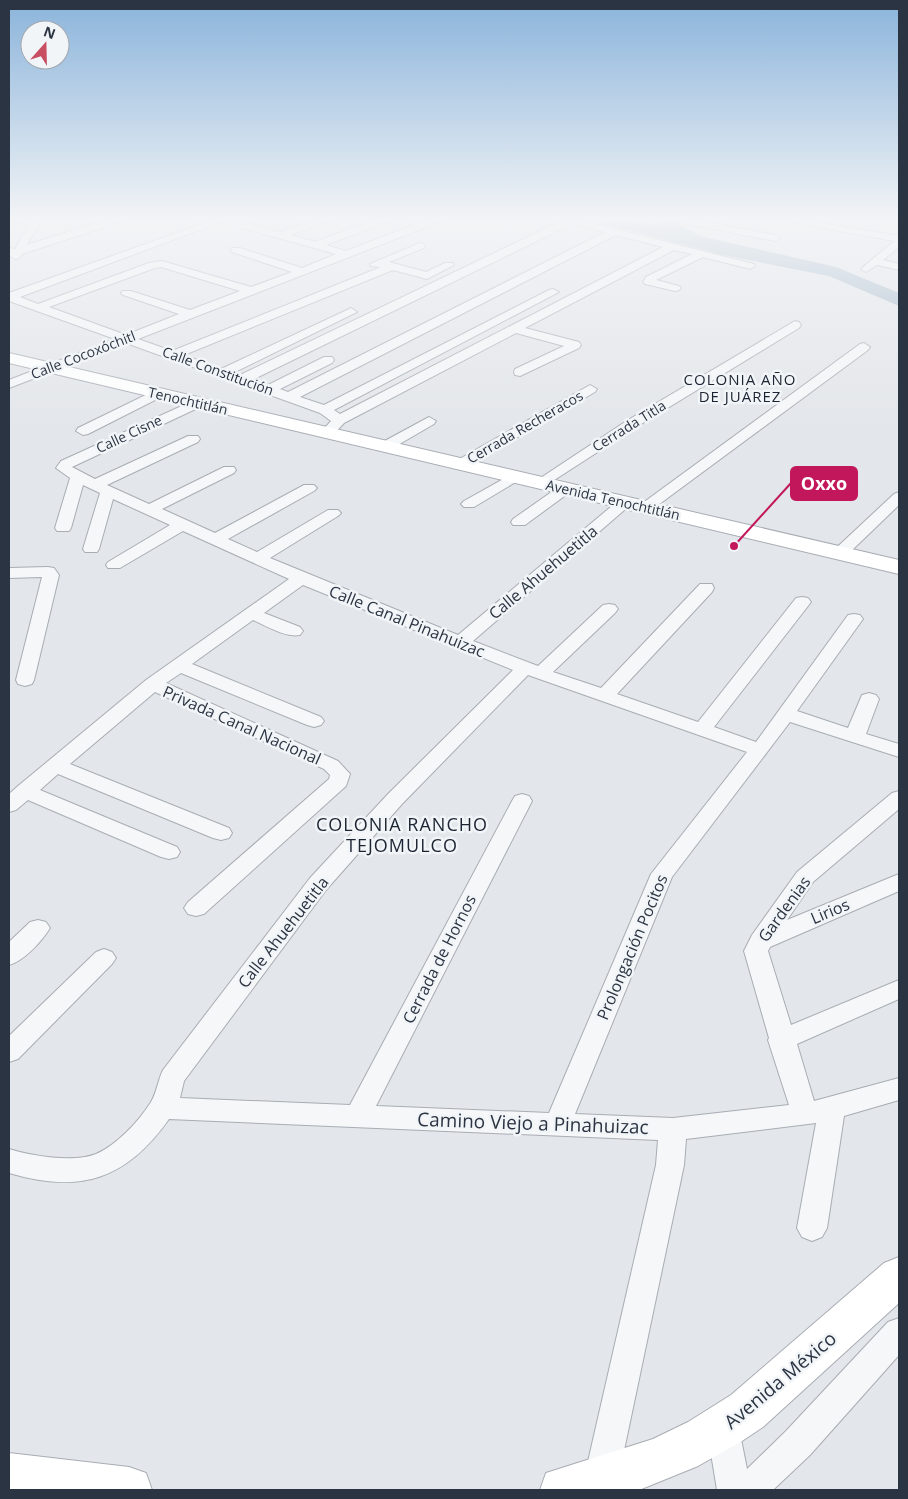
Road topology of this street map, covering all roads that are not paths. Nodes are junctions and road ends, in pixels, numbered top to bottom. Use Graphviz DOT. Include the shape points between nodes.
graph roads {
  1 [pos="31,289"];
  2 [pos="88,289"];
  3 [pos="245,289"];
  4 [pos="251,289"];
  5 [pos="337,289"];
  6 [pos="427,289"];
  7 [pos="502,289"];
  8 [pos="592,289"];
  9 [pos="248,290"];
  10 [pos="553,292"];
  11 [pos="127,293"];
  12 [pos="9,297"];
  13 [pos="365,305"];
  14 [pos="37,308"];
  15 [pos="190,314"];
  16 [pos="795,325"];
  17 [pos="516,329"];
  18 [pos="125,339"];
  19 [pos="864,347"];
  20 [pos="173,355"];
  21 [pos="9,358"];
  22 [pos="328,360"];
  23 [pos="49,368"];
  24 [pos="222,372"];
  25 [pos="520,372"];
  26 [pos="241,380"];
  27 [pos="9,384"];
  28 [pos="268,390"];
  29 [pos="590,390"];
  30 [pos="158,393"];
  31 [pos="289,397"];
  32 [pos="197,403"];
  33 [pos="325,410"];
  34 [pos="429,421"];
  35 [pos="334,426"];
  36 [pos="83,430"];
  37 [pos="193,439"];
  38 [pos="386,446"];
  39 [pos="460,464"];
  40 [pos="229,470"];
  41 [pos="70,472"];
  42 [pos="514,477"];
  43 [pos="540,483"];
  44 [pos="101,488"];
  45 [pos="309,488"];
  46 [pos="565,489"];
  47 [pos="899,497"];
  48 [pos="624,503"];
  49 [pos="470,504"];
  50 [pos="645,508"];
  51 [pos="149,510"];
  52 [pos="333,513"];
  53 [pos="519,522"];
  54 [pos="180,525"];
  55 [pos="63,528"];
  56 [pos="214,540"];
  57 [pos="91,549"];
  58 [pos="840,553"];
  59 [pos="257,559"];
  60 [pos="114,565"];
  61 [pos="899,566"];
  62 [pos="9,573"];
  63 [pos="301,578"];
  64 [pos="706,588"];
  65 [pos="802,602"];
  66 [pos="609,610"];
  67 [pos="250,613"];
  68 [pos="854,619"];
  69 [pos="294,631"];
  70 [pos="461,642"];
  71 [pos="178,665"];
  72 [pos="532,671"];
  73 [pos="25,680"];
  74 [pos="153,684"];
  75 [pos="604,696"];
  76 [pos="869,699"];
  77 [pos="786,714"];
  78 [pos="314,721"];
  79 [pos="702,730"];
  80 [pos="855,736"];
  81 [pos="760,750"];
  82 [pos="899,751"];
  83 [pos="56,766"];
  84 [pos="25,791"];
  85 [pos="899,798"];
  86 [pos="522,801"];
  87 [pos="9,805"];
  88 [pos="221,832"];
  89 [pos="169,852"];
  90 [pos="899,882"];
  91 [pos="196,908"];
  92 [pos="38,928"];
  93 [pos="760,941"];
  94 [pos="9,956"];
  95 [pos="104,958"];
  96 [pos="899,989"];
  97 [pos="781,1040"];
  98 [pos="9,1052"];
  99 [pos="899,1089"];
  100 [pos="162,1108"];
  101 [pos="832,1108"];
  102 [pos="805,1114"];
  103 [pos="357,1117"];
  104 [pos="558,1123"];
  105 [pos="673,1129"];
  106 [pos="9,1161"];
  107 [pos="812,1228"];
  108 [pos="899,1276"];
  109 [pos="899,1332"];
  110 [pos="723,1429"];
  111 [pos="9,1476"];
  112 [pos="582,1486"];
  113 [pos="129,1490"];
  114 [pos="734,1490"];
  115 [pos="749,1490"];
  1 -- 12 [label="street"];
  2 -- 14 [label="street"];
  3 -- 9 [label="street"];
  4 -- 9 [label="street, Calle Cocoxóchitl"];
  5 -- 20 [label="street"];
  6 -- 26 [label="street"];
  7 -- 31 [label="street"];
  8 -- 17 [label="street"];
  9 -- 15 [label="street, Calle Cocoxóchitl"];
  10 -- 33 [label="street"];
  11 -- 15 [label="street"];
  12 -- 14 [label="street, Calle Constitución"];
  13 -- 24 [label="street"];
  14 -- 18 [label="street, Calle Constitución"];
  15 -- 18 [label="street, Calle Cocoxóchitl"];
  16 -- 43 [label="street, Cerrada Titla"];
  17 -- 25 [label="street" via="575,345"];
  17 -- 35 [label="street"];
  18 -- 20 [label="street, Calle Constitución"];
  18 -- 23 [label="street, Calle Cocoxóchitl"];
  19 -- 50 [label="street"];
  20 -- 24 [label="street, Calle Constitución"];
  21 -- 23 [label="main road, Tenochtitlán"];
  22 -- 28 [label="street"];
  23 -- 27 [label="street, Calle Cocoxóchitl"];
  23 -- 30 [label="main road, Tenochtitlán"];
  24 -- 26 [label="street, Calle Constitución"];
  26 -- 28 [label="street, Calle Constitución"];
  28 -- 31 [label="street, Calle Constitución"];
  29 -- 39 [label="street, Cerrada Recheracos"];
  30 -- 32 [label="main road, Tenochtitlán"];
  30 -- 36 [label="street"];
  31 -- 33 [label="street, Calle Constitución"];
  32 -- 35 [label="main road, Tenochtitlán"];
  32 -- 41 [label="street, Calle Cisne" via="66,464"];
  33 -- 35 [label="street, Calle Constitución"];
  34 -- 38 [label="street"];
  35 -- 38 [label="main road, Avenida Tenochtitlán"];
  37 -- 44 [label="street"];
  38 -- 39 [label="main road, Avenida Tenochtitlán"];
  39 -- 42 [label="main road, Avenida Tenochtitlán"];
  40 -- 51 [label="street"];
  41 -- 44 [label="street, Calle Canal Pinahuizac"];
  41 -- 55 [label="street"];
  42 -- 43 [label="main road, Avenida Tenochtitlán"];
  42 -- 49 [label="street"];
  43 -- 46 [label="main road, Avenida Tenochtitlán"];
  44 -- 51 [label="street, Calle Canal Pinahuizac"];
  44 -- 57 [label="street"];
  45 -- 56 [label="street"];
  46 -- 48 [label="main road, Avenida Tenochtitlán"];
  46 -- 53 [label="street"];
  47 -- 58 [label="street"];
  48 -- 50 [label="main road, Avenida Tenochtitlán"];
  48 -- 70 [label="street, Calle Ahuehuetitla"];
  50 -- 58 [label="main road, Avenida Tenochtitlán"];
  51 -- 54 [label="street, Calle Canal Pinahuizac"];
  52 -- 59 [label="street"];
  54 -- 56 [label="street, Calle Canal Pinahuizac"];
  54 -- 60 [label="street"];
  56 -- 59 [label="street, Calle Canal Pinahuizac"];
  58 -- 61 [label="main road, Avenida Tenochtitlán"];
  59 -- 63 [label="street, Calle Canal Pinahuizac"];
  62 -- 73 [label="street" via="48,572 51,575"];
  63 -- 67 [label="street"];
  63 -- 70 [label="street, Calle Canal Pinahuizac"];
  64 -- 75 [label="street"];
  65 -- 79 [label="street"];
  66 -- 72 [label="street, Calle Ahuehuetitla"];
  67 -- 69 [label="street"];
  67 -- 71 [label="street"];
  68 -- 77 [label="street, Prolongación Pocitos"];
  70 -- 72 [label="street, Calle Canal Pinahuizac"];
  71 -- 74 [label="street"];
  71 -- 78 [label="street"];
  72 -- 75 [label="street, Calle Canal Pinahuizac"];
  72 -- 100 [label="street, Calle Ahuehuetitla" via="395,799 318,884 172,1077"];
  74 -- 83 [label="street"];
  74 -- 91 [label="street, Privada Canal Nacional" via="331,765 340,774 339,781"];
  75 -- 79 [label="street, Calle Canal Pinahuizac"];
  76 -- 80 [label="street"];
  77 -- 80 [label="street"];
  77 -- 81 [label="street, Prolongación Pocitos"];
  79 -- 81 [label="street, Calle Canal Pinahuizac"];
  80 -- 82 [label="street"];
  81 -- 104 [label="street, Prolongación Pocitos" via="662,874"];
  83 -- 84 [label="street"];
  83 -- 88 [label="street"];
  84 -- 87 [label="street"];
  84 -- 89 [label="street"];
  85 -- 93 [label="street, Gardenias" via="806,877"];
  86 -- 103 [label="street, Cerrada de Hornos"];
  90 -- 93 [label="street, Lirios"];
  92 -- 94 [label="street"];
  93 -- 97 [label="street, Gardenias" via="756,951"];
  95 -- 98 [label="street"];
  96 -- 97 [label="street"];
  97 -- 102 [label="street, Gardenias"];
  99 -- 101 [label="street, Camino Viejo a Pinahuizac"];
  100 -- 103 [label="street, Camino Viejo a Pinahuizac"];
  100 -- 106 [label="street, Calle Ahuehuetitla" via="128,1148 103,1164 65,1170"];
  101 -- 102 [label="street, Camino Viejo a Pinahuizac"];
  101 -- 107 [label="street"];
  102 -- 105 [label="street, Camino Viejo a Pinahuizac"];
  103 -- 104 [label="street, Camino Viejo a Pinahuizac"];
  104 -- 105 [label="street, Camino Viejo a Pinahuizac"];
  105 -- 112 [label="street" via="670,1165"];
  108 -- 110 [label="main road, Avenida México" via="747,1412"];
  109 -- 115 [label="street" via="798,1443"];
  110 -- 112 [label="main road, Avenida México" via="658,1461"];
  110 -- 114 [label="street"];
  111 -- 113 [label="main road"];
}
